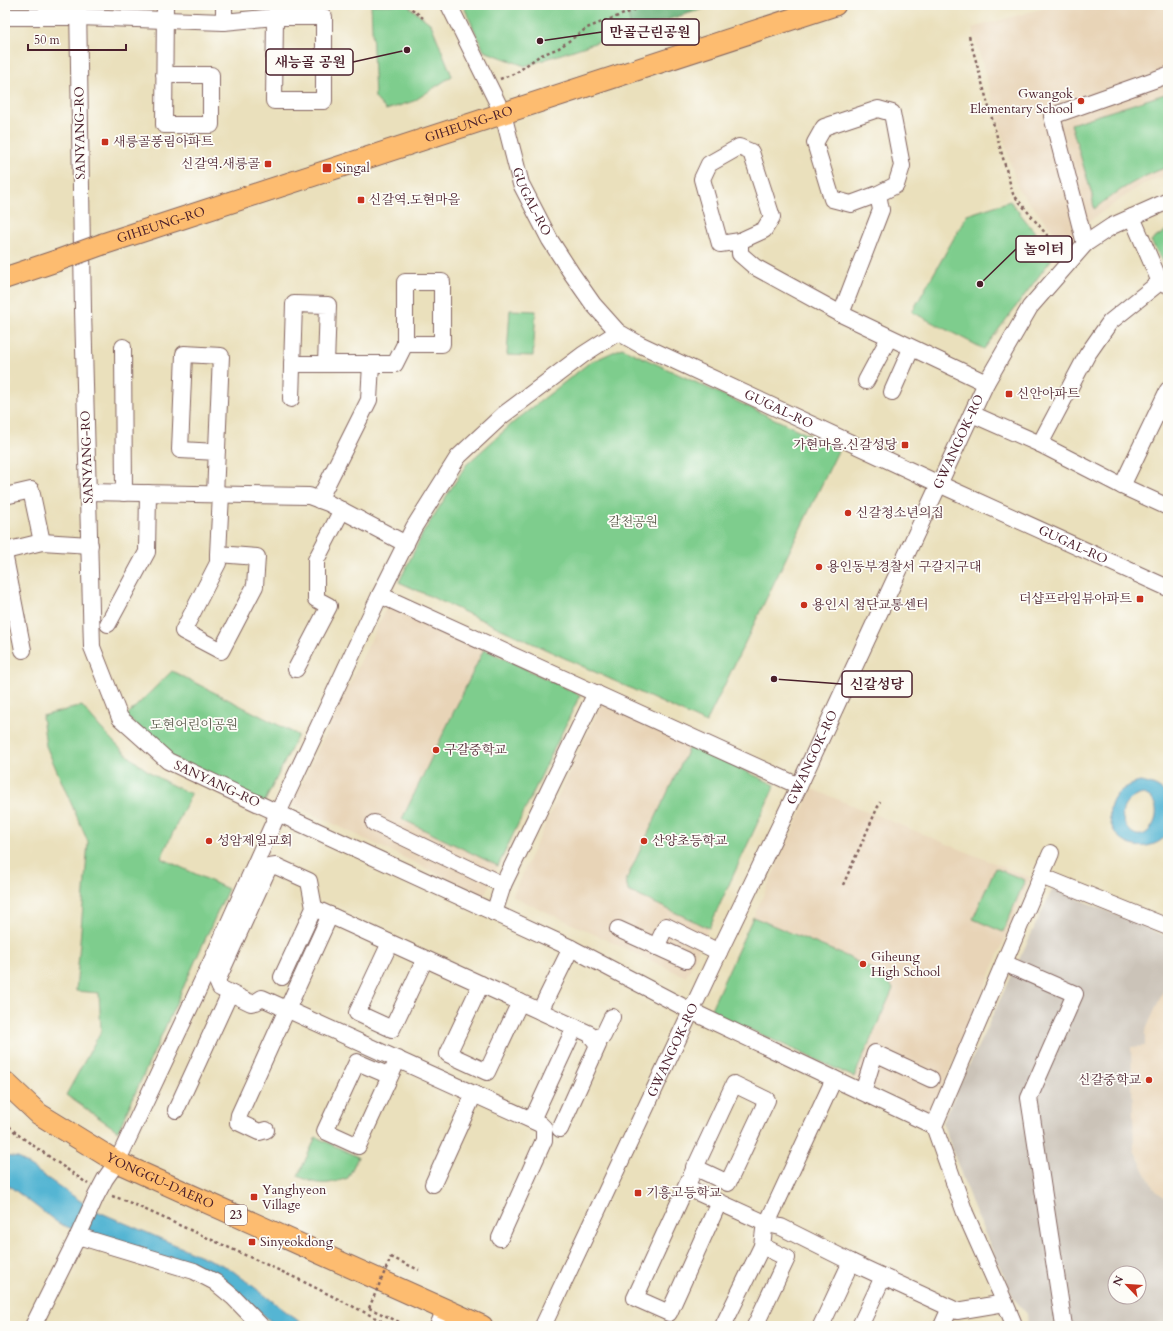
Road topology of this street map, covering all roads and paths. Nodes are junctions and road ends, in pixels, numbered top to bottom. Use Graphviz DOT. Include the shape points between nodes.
graph roads {
  1 [pos="224,5"];
  2 [pos="407,5"];
  3 [pos="449,5"];
  4 [pos="673,5"];
  5 [pos="835,5"];
  6 [pos="78,11"];
  7 [pos="276,11"];
  8 [pos="165,13"];
  9 [pos="5,17"];
  10 [pos="423,18"];
  11 [pos="224,22"];
  12 [pos="969,36"];
  13 [pos="164,75"];
  14 [pos="1168,75"];
  15 [pos="488,84"];
  16 [pos="503,114"];
  17 [pos="878,194"];
  18 [pos="1168,201"];
  19 [pos="1132,217"];
  20 [pos="740,241"];
  21 [pos="1085,244"];
  22 [pos="1070,262"];
  23 [pos="5,278"];
  24 [pos="1164,284"];
  25 [pos="841,314"];
  26 [pos="618,332"];
  27 [pos="889,338"];
  28 [pos="405,344"];
  29 [pos="123,348"];
  30 [pos="911,349"];
  31 [pos="292,364"];
  32 [pos="326,364"];
  33 [pos="371,364"];
  34 [pos="866,381"];
  35 [pos="986,383"];
  36 [pos="1168,390"];
  37 [pos="892,392"];
  38 [pos="291,399"];
  39 [pos="972,414"];
  40 [pos="1040,444"];
  41 [pos="217,452"];
  42 [pos="939,484"];
  43 [pos="1122,486"];
  44 [pos="88,492"];
  45 [pos="124,493"];
  46 [pos="148,493"];
  47 [pos="218,495"];
  48 [pos="5,496"];
  49 [pos="319,500"];
  50 [pos="1168,507"];
  51 [pos="342,510"];
  52 [pos="42,542"];
  53 [pos="406,544"];
  54 [pos="90,545"];
  55 [pos="5,551"];
  56 [pos="218,554"];
  57 [pos="5,558"];
  58 [pos="1168,588"];
  59 [pos="380,595"];
  60 [pos="108,624"];
  61 [pos="23,650"];
  62 [pos="296,669"];
  63 [pos="596,693"];
  64 [pos="799,786"];
  65 [pos="880,802"];
  66 [pos="278,813"];
  67 [pos="374,823"];
  68 [pos="1051,853"];
  69 [pos="1041,876"];
  70 [pos="503,885"];
  71 [pos="843,885"];
  72 [pos="314,908"];
  73 [pos="494,913"];
  74 [pos="330,915"];
  75 [pos="1168,927"];
  76 [pos="618,929"];
  77 [pos="390,943"];
  78 [pos="656,947"];
  79 [pos="571,948"];
  80 [pos="719,952"];
  81 [pos="425,959"];
  82 [pos="686,960"];
  83 [pos="1004,963"];
  84 [pos="282,977"];
  85 [pos="481,984"];
  86 [pos="230,993"];
  87 [pos="520,1002"];
  88 [pos="287,1009"];
  89 [pos="691,1011"];
  90 [pos="540,1012"];
  91 [pos="612,1017"];
  92 [pos="575,1027"];
  93 [pos="592,1037"];
  94 [pos="398,1059"];
  95 [pos="390,1076"];
  96 [pos="834,1079"];
  97 [pos="931,1079"];
  98 [pos="5,1082"];
  99 [pos="862,1092"];
  100 [pos="474,1094"];
  101 [pos="176,1110"];
  102 [pos="532,1120"];
  103 [pos="5,1122"];
  104 [pos="934,1126"];
  105 [pos="560,1129"];
  106 [pos="266,1130"];
  107 [pos="117,1162"];
  108 [pos="694,1167"];
  109 [pos="433,1184"];
  110 [pos="686,1186"];
  111 [pos="97,1193"];
  112 [pos="719,1202"];
  113 [pos="766,1224"];
  114 [pos="79,1235"];
  115 [pos="500,1238"];
  116 [pos="762,1246"];
  117 [pos="851,1262"];
  118 [pos="419,1270"];
  119 [pos="883,1277"];
  120 [pos="1005,1303"];
  121 [pos="950,1308"];
  122 [pos="441,1317"];
  123 [pos="33,1326"];
  124 [pos="261,1326"];
  125 [pos="392,1326"];
  126 [pos="408,1326"];
  127 [pos="482,1326"];
  128 [pos="543,1326"];
  129 [pos="723,1326"];
  130 [pos="755,1326"];
  131 [pos="821,1326"];
  132 [pos="860,1326"];
  133 [pos="942,1326"];
  134 [pos="1013,1326"];
  135 [pos="1064,1326"];
  1 -- 11 [label="street"];
  2 -- 10 [label="path"];
  3 -- 15 [label="street, GUGAL-RO"];
  4 -- 15 [label="path" via="643,7 587,28 559,48 539,56 516,73"];
  5 -- 16 [label="main road, GIHEUNG-RO"];
  6 -- 8 [label="street"];
  6 -- 9 [label="street"];
  6 -- 44 [label="street, SANYANG-RO"];
  7 -- 7 [label="street" via="274,101 324,101 324,17"];
  7 -- 11 [label="street"];
  8 -- 11 [label="street"];
  8 -- 13 [label="street"];
  12 -- 22 [label="path" via="1013,194"];
  14 -- 21 [label="street" via="1052,116"];
  15 -- 16 [label="street, GUGAL-RO"];
  16 -- 23 [label="main road, GIHEUNG-RO, bridge"];
  16 -- 26 [label="street, GUGAL-RO" via="521,184 550,240 593,304"];
  17 -- 17 [label="street" via="851,204 832,199 815,144 824,127 878,109 892,113 902,166 896,184"];
  17 -- 25 [label="street" via="881,210"];
  18 -- 19 [label="street, GWANGOK-RO"];
  19 -- 21 [label="street, GWANGOK-RO" via="1112,226"];
  19 -- 24 [label="street"];
  20 -- 20 [label="street" via="764,230 772,217 750,152 740,147 709,164 702,179 720,244"];
  20 -- 25 [label="street" via="740,254 755,267"];
  21 -- 22 [label="street, GWANGOK-RO"];
  22 -- 35 [label="street, GWANGOK-RO" via="1030,307"];
  24 -- 40 [label="street" via="1110,322 1087,355"];
  25 -- 27 [label="street"];
  26 -- 42 [label="street, GUGAL-RO"];
  26 -- 53 [label="street" via="584,354 504,415 458,457"];
  27 -- 30 [label="street"];
  27 -- 34 [label="street"];
  28 -- 33 [label="street" via="395,364"];
  29 -- 45 [label="street"];
  30 -- 35 [label="street"];
  30 -- 37 [label="street"];
  31 -- 32 [label="street"];
  31 -- 32 [label="street" via="294,304 328,305"];
  31 -- 38 [label="street"];
  32 -- 33 [label="street"];
  33 -- 49 [label="street" via="369,400"];
  35 -- 39 [label="street, GWANGOK-RO"];
  36 -- 43 [label="street"];
  39 -- 40 [label="street"];
  39 -- 42 [label="street, GWANGOK-RO"];
  40 -- 43 [label="street"];
  41 -- 41 [label="street" via="221,356 184,354 180,450"];
  41 -- 47 [label="street"];
  42 -- 58 [label="street, GUGAL-RO"];
  42 -- 64 [label="street, GWANGOK-RO"];
  43 -- 50 [label="street"];
  44 -- 45 [label="street"];
  44 -- 54 [label="street, SANYANG-RO"];
  45 -- 46 [label="street"];
  46 -- 47 [label="street"];
  46 -- 60 [label="street" via="147,552"];
  47 -- 49 [label="street" via="309,496"];
  47 -- 56 [label="street"];
  48 -- 52 [label="street" via="31,490"];
  49 -- 51 [label="street"];
  51 -- 53 [label="street"];
  51 -- 62 [label="street" via="316,560 316,599 329,606"];
  52 -- 54 [label="street"];
  52 -- 55 [label="street"];
  53 -- 59 [label="street"];
  54 -- 66 [label="street, SANYANG-RO" via="92,647 120,718 168,761"];
  56 -- 56 [label="street" via="218,563 183,631 221,651 255,586 257,557"];
  57 -- 61 [label="street"];
  59 -- 63 [label="street"];
  59 -- 66 [label="street"];
  63 -- 64 [label="street"];
  63 -- 70 [label="street"];
  64 -- 80 [label="street, GWANGOK-RO"];
  65 -- 71 [label="path"];
  66 -- 73 [label="street, SANYANG-RO"];
  66 -- 107 [label="street"];
  67 -- 70 [label="street"];
  68 -- 69 [label="street"];
  69 -- 75 [label="street"];
  69 -- 83 [label="street"];
  70 -- 73 [label="street"];
  72 -- 74 [label="street"];
  72 -- 84 [label="street"];
  72 -- 86 [label="street" via="309,881 276,866 269,867 217,981 220,988"];
  73 -- 79 [label="street, SANYANG-RO"];
  74 -- 77 [label="street"];
  74 -- 88 [label="street"];
  76 -- 78 [label="street"];
  77 -- 81 [label="street"];
  77 -- 81 [label="street" via="357,1013 385,1026 392,1029"];
  78 -- 80 [label="street" via="666,926"];
  78 -- 82 [label="street"];
  79 -- 89 [label="street, SANYANG-RO"];
  79 -- 90 [label="street"];
  80 -- 89 [label="street, GWANGOK-RO"];
  81 -- 85 [label="street"];
  83 -- 104 [label="street"];
  83 -- 135 [label="street" via="1075,994 1029,1098"];
  85 -- 87 [label="street"];
  85 -- 87 [label="street" via="448,1054 487,1072"];
  86 -- 88 [label="street" via="251,1003 262,998"];
  86 -- 101 [label="street"];
  87 -- 90 [label="street"];
  88 -- 94 [label="street"];
  88 -- 106 [label="street" via="238,1115 238,1122 259,1132"];
  89 -- 96 [label="street, SANYANG-RO"];
  89 -- 128 [label="street, GWANGOK-RO"];
  90 -- 92 [label="street"];
  91 -- 93 [label="street" via="603,1036"];
  92 -- 93 [label="street"];
  92 -- 102 [label="street"];
  93 -- 105 [label="street" via="598,1045"];
  94 -- 95 [label="street"];
  94 -- 100 [label="street"];
  95 -- 95 [label="street" via="358,1146 325,1131 357,1062"];
  96 -- 99 [label="street, SANYANG-RO"];
  96 -- 113 [label="street"];
  97 -- 99 [label="street" via="875,1053"];
  98 -- 107 [label="main road, YONGGU-DAERO / 23" via="39,1114"];
  99 -- 104 [label="street, SANYANG-RO"];
  100 -- 102 [label="street"];
  100 -- 109 [label="street"];
  102 -- 115 [label="street" via="544,1128 544,1140"];
  103 -- 111 [label="path" via="17,1134"];
  104 -- 120 [label="street" via="965,1213"];
  107 -- 111 [label="street"];
  107 -- 122 [label="main road, YONGGU-DAERO / 23"];
  108 -- 108 [label="street" via="728,1183 767,1100 734,1084"];
  108 -- 110 [label="street"];
  110 -- 112 [label="street"];
  110 -- 112 [label="street" via="635,1298 669,1313"];
  111 -- 114 [label="street"];
  111 -- 125 [label="path" via="124,1200"];
  112 -- 113 [label="street"];
  113 -- 116 [label="street"];
  113 -- 117 [label="street" via="781,1227"];
  114 -- 123 [label="street"];
  114 -- 124 [label="street" via="194,1271 215,1282 233,1296"];
  116 -- 129 [label="street"];
  116 -- 130 [label="street" via="788,1258"];
  117 -- 119 [label="street"];
  117 -- 131 [label="street"];
  118 -- 126 [label="path, bridge" via="391,1256 369,1308"];
  119 -- 121 [label="street"];
  119 -- 132 [label="street"];
  120 -- 121 [label="street" via="957,1311"];
  120 -- 134 [label="street"];
  121 -- 133 [label="street"];
  122 -- 127 [label="main road, YONGGU-DAERO / 23"];
}
